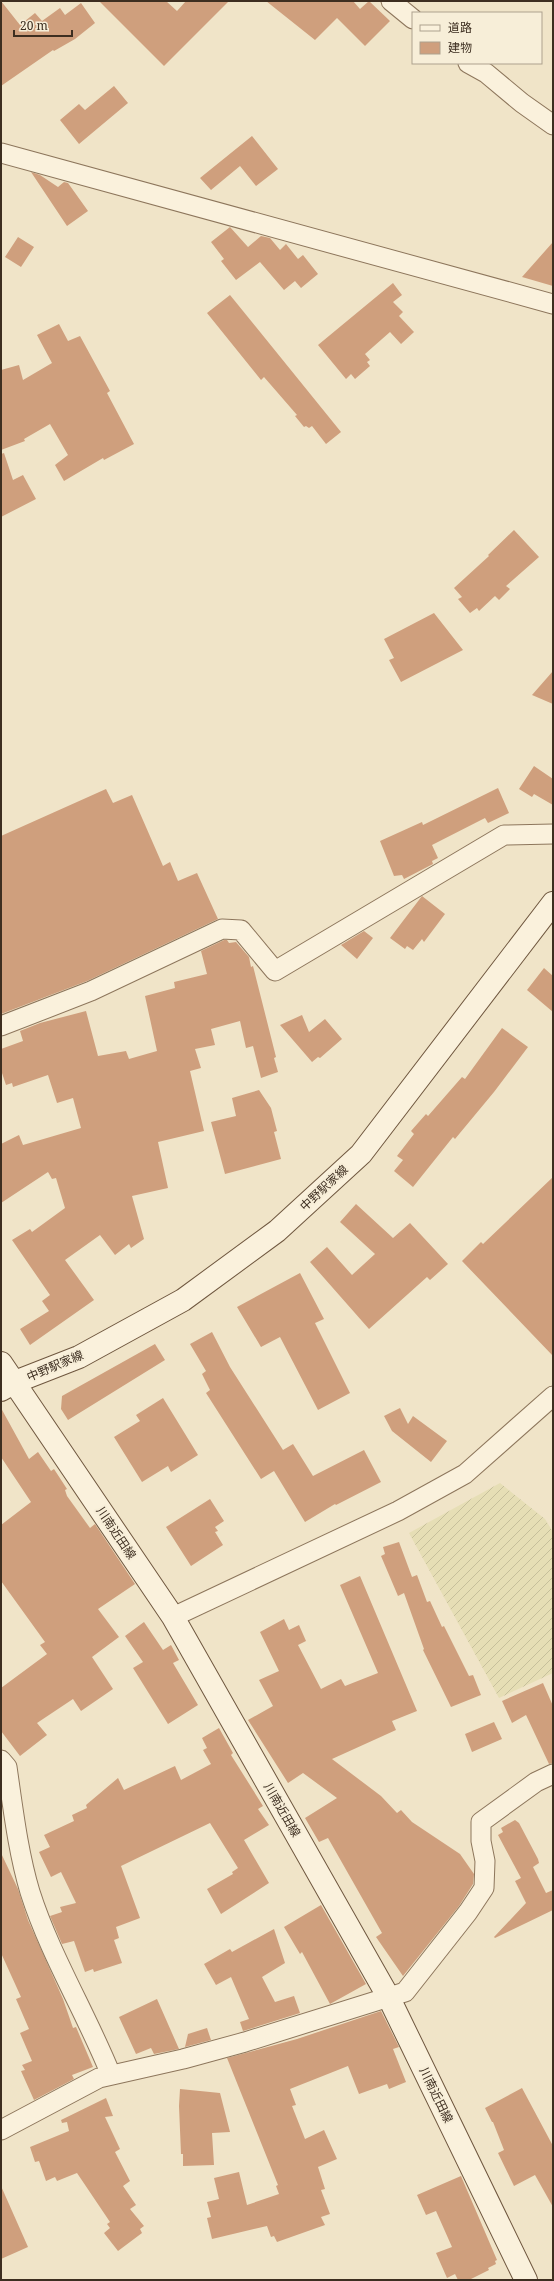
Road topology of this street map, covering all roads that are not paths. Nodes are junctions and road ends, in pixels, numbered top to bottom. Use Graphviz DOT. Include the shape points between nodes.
graph roads {
  1 [pos="391,1"];
  2 [pos="412,18"];
  3 [pos="470,64"];
  4 [pos="553,125"];
  5 [pos="1,153"];
  6 [pos="553,304"];
  7 [pos="553,834"];
  8 [pos="553,903"];
  9 [pos="1,1026"];
  10 [pos="1,1362"];
  11 [pos="8,1386"];
  12 [pos="553,1396"];
  13 [pos="173,1618"];
  14 [pos="1,1760"];
  15 [pos="553,1774"];
  16 [pos="389,1998"];
  17 [pos="111,2075"];
  18 [pos="1,2130"];
  19 [pos="526,2280"];
  1 -- 2 [label="street"];
  3 -- 4 [label="street"];
  5 -- 6 [label="street"];
  7 -- 9 [label="street" via="504,835 275,971 242,930 222,929 91,991"];
  8 -- 11 [label="main road, 中野駅家線" via="361,1154 278,1231 184,1300 79,1357"];
  10 -- 11 [label="main road, 川南近田線"];
  11 -- 13 [label="main road, 川南近田線"];
  12 -- 13 [label="street" via="465,1474 398,1511"];
  13 -- 16 [label="main road, 川南近田線"];
  14 -- 17 [label="street" via="7,1767 16,1827 30,1891 46,1934"];
  15 -- 16 [label="street" via="536,1782 481,1822 485,1861 484,1888 405,1992"];
  16 -- 17 [label="street" via="190,2057"];
  16 -- 19 [label="main road, 川南近田線"];
  17 -- 18 [label="street" via="99,2078"];
}
